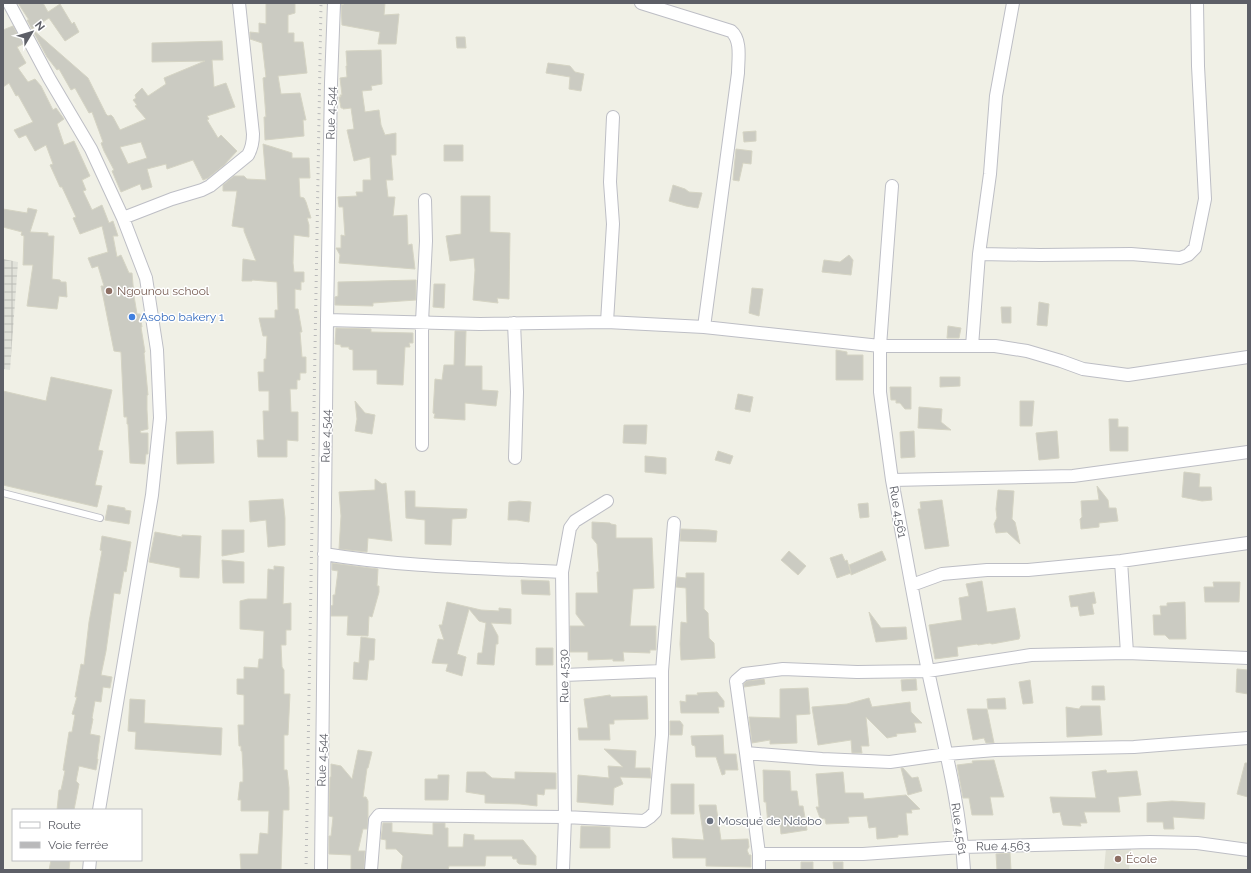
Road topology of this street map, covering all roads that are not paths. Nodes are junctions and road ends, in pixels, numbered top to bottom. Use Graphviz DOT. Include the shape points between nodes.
graph roads {
  1 [pos="9,3"];
  2 [pos="239,3"];
  3 [pos="334,3"];
  4 [pos="641,3"];
  5 [pos="1013,3"];
  6 [pos="1197,3"];
  7 [pos="613,117"];
  8 [pos="892,186"];
  9 [pos="425,200"];
  10 [pos="124,218"];
  11 [pos="979,254"];
  12 [pos="327,320"];
  13 [pos="422,322"];
  14 [pos="607,322"];
  15 [pos="514,323"];
  16 [pos="704,327"];
  17 [pos="880,346"];
  18 [pos="972,346"];
  19 [pos="1248,357"];
  20 [pos="422,445"];
  21 [pos="1248,452"];
  22 [pos="515,458"];
  23 [pos="892,480"];
  24 [pos="3,493"];
  25 [pos="607,501"];
  26 [pos="100,518"];
  27 [pos="674,523"];
  28 [pos="1248,543"];
  29 [pos="324,554"];
  30 [pos="1121,561"];
  31 [pos="562,572"];
  32 [pos="912,585"];
  33 [pos="1128,653"];
  34 [pos="1248,658"];
  35 [pos="662,671"];
  36 [pos="928,671"];
  37 [pos="564,675"];
  38 [pos="1248,738"];
  39 [pos="746,753"];
  40 [pos="947,754"];
  41 [pos="99,809"];
  42 [pos="565,817"];
  43 [pos="962,847"];
  44 [pos="1248,850"];
  45 [pos="759,854"];
  46 [pos="321,870"];
  47 [pos="372,870"];
  48 [pos="563,870"];
  49 [pos="759,870"];
  50 [pos="964,870"];
  1 -- 10 [label="street" via="91,149"];
  2 -- 10 [label="street" via="253,134 248,155 210,186"];
  3 -- 12 [label="street, Rue 4.544"];
  4 -- 16 [label="street" via="731,31 738,40 738,73"];
  5 -- 11 [label="street" via="996,96 990,174"];
  6 -- 11 [label="street" via="1205,200 1195,248 1180,258 1131,254"];
  7 -- 14 [label="street" via="610,182 613,224"];
  8 -- 17 [label="street"];
  9 -- 13 [label="street" via="426,241"];
  10 -- 41 [label="street" via="146,278 156,350 160,418 152,495"];
  11 -- 18 [label="street"];
  12 -- 13 [label="street"];
  12 -- 29 [label="street, Rue 4.544"];
  13 -- 15 [label="street"];
  13 -- 20 [label="street"];
  14 -- 15 [label="street"];
  14 -- 16 [label="street"];
  15 -- 22 [label="street" via="517,392"];
  16 -- 17 [label="street"];
  17 -- 18 [label="street"];
  17 -- 23 [label="street" via="880,392"];
  18 -- 19 [label="street" via="995,346 1027,351 1083,370 1128,374"];
  21 -- 23 [label="street, Rue 4.561" via="1073,476"];
  23 -- 32 [label="street, Rue 4.561"];
  24 -- 26 [label="lane"];
  25 -- 31 [label="street, Rue 4.530" via="575,520 570,528"];
  27 -- 35 [label="street"];
  28 -- 30 [label="street"];
  29 -- 31 [label="street" via="424,566"];
  29 -- 46 [label="street, Rue 4.544"];
  30 -- 32 [label="street" via="1028,570 942,574"];
  30 -- 33 [label="street"];
  31 -- 37 [label="street, Rue 4.530"];
  32 -- 36 [label="street, Rue 4.561"];
  33 -- 34 [label="street"];
  33 -- 36 [label="street" via="1031,654"];
  35 -- 37 [label="street"];
  35 -- 42 [label="street" via="662,735 654,812 644,821"];
  36 -- 39 [label="street" via="783,669 744,674 736,681"];
  36 -- 40 [label="street, Rue 4.561"];
  37 -- 42 [label="street, Rue 4.530"];
  38 -- 40 [label="street" via="1134,747 995,750"];
  39 -- 40 [label="street" via="890,762"];
  39 -- 45 [label="street"];
  40 -- 43 [label="street, Rue 4.561"];
  42 -- 47 [label="street" via="379,815 375,820"];
  42 -- 48 [label="street, Rue 4.530"];
  43 -- 44 [label="street, Rue 4.563" via="1189,843"];
  43 -- 45 [label="street, Rue 4.563" via="863,854"];
  43 -- 50 [label="street, Rue 4.561"];
  45 -- 49 [label="street"];
}
